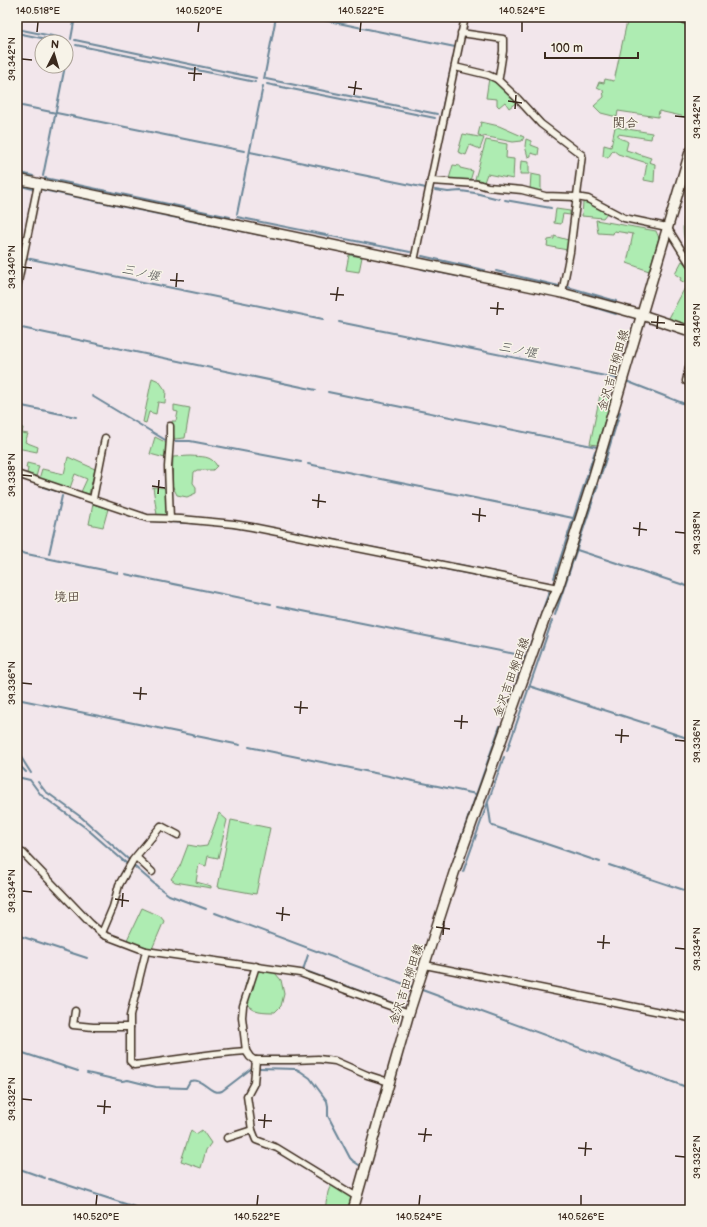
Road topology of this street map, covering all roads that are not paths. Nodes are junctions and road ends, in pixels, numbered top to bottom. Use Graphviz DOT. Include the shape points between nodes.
graph roads {
  1 [pos="465,17"];
  2 [pos="672,17"];
  3 [pos="690,21"];
  4 [pos="461,33"];
  5 [pos="455,68"];
  6 [pos="497,79"];
  7 [pos="690,152"];
  8 [pos="17,179"];
  9 [pos="431,181"];
  10 [pos="38,184"];
  11 [pos="576,197"];
  12 [pos="667,227"];
  13 [pos="414,261"];
  14 [pos="690,264"];
  15 [pos="17,287"];
  16 [pos="562,293"];
  17 [pos="642,315"];
  18 [pos="690,331"];
  19 [pos="690,363"];
  20 [pos="686,381"];
  21 [pos="170,426"];
  22 [pos="105,438"];
  23 [pos="17,474"];
  24 [pos="93,499"];
  25 [pos="170,519"];
  26 [pos="558,588"];
  27 [pos="178,835"];
  28 [pos="17,851"];
  29 [pos="136,857"];
  30 [pos="152,872"];
  31 [pos="102,933"];
  32 [pos="146,951"];
  33 [pos="425,965"];
  34 [pos="256,966"];
  35 [pos="75,1011"];
  36 [pos="409,1013"];
  37 [pos="690,1018"];
  38 [pos="130,1027"];
  39 [pos="246,1050"];
  40 [pos="256,1060"];
  41 [pos="389,1082"];
  42 [pos="252,1130"];
  43 [pos="227,1138"];
  44 [pos="357,1197"];
  45 [pos="353,1210"];
  1 -- 4 [label="street"];
  2 -- 3 [label="street"];
  4 -- 5 [label="street"];
  4 -- 6 [label="street" via="503,39"];
  5 -- 6 [label="street"];
  5 -- 9 [label="street"];
  6 -- 11 [label="street" via="541,124 582,155"];
  7 -- 12 [label="main road, 金沢吉田柳田線"];
  8 -- 10 [label="main road"];
  9 -- 11 [label="street" via="469,183 522,190 545,196"];
  9 -- 13 [label="street"];
  10 -- 13 [label="main road"];
  10 -- 15 [label="street"];
  11 -- 12 [label="street" via="588,199 624,218"];
  11 -- 16 [label="street"];
  12 -- 14 [label="street"];
  12 -- 17 [label="main road, 金沢吉田柳田線"];
  13 -- 16 [label="main road"];
  16 -- 17 [label="main road"];
  17 -- 18 [label="main road"];
  17 -- 26 [label="main road, 金沢吉田柳田線"];
  19 -- 20 [label="street"];
  21 -- 25 [label="street"];
  22 -- 24 [label="street"];
  23 -- 24 [label="street"];
  24 -- 25 [label="street" via="147,518"];
  25 -- 26 [label="street" via="260,528"];
  26 -- 33 [label="main road, 金沢吉田柳田線" via="489,773"];
  27 -- 29 [label="street" via="161,826"];
  28 -- 31 [label="street" via="23,853"];
  29 -- 30 [label="street"];
  29 -- 31 [label="street" via="119,885"];
  31 -- 32 [label="street"];
  32 -- 34 [label="street"];
  32 -- 38 [label="street" via="132,1004"];
  33 -- 36 [label="main road, 金沢吉田柳田線"];
  33 -- 37 [label="street"];
  34 -- 36 [label="street" via="300,973"];
  34 -- 39 [label="street" via="243,1006"];
  35 -- 38 [label="street" via="73,1025"];
  36 -- 41 [label="main road, 金沢吉田柳田線"];
  38 -- 39 [label="street" via="130,1061 134,1065"];
  39 -- 40 [label="street" via="250,1057"];
  40 -- 41 [label="street" via="334,1061"];
  40 -- 42 [label="street" via="254,1083 247,1096"];
  41 -- 44 [label="main road, 金沢吉田柳田線"];
  42 -- 43 [label="street"];
  42 -- 44 [label="street" via="256,1140 277,1148"];
  44 -- 45 [label="main road, 金沢吉田柳田線"];
}
